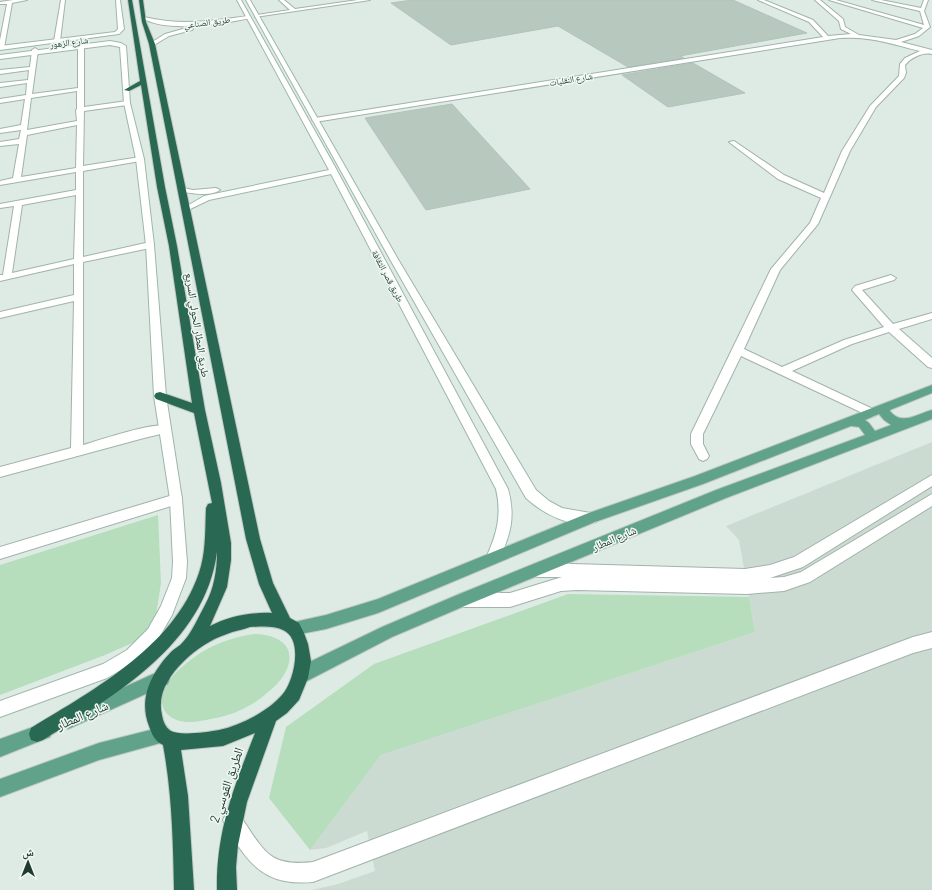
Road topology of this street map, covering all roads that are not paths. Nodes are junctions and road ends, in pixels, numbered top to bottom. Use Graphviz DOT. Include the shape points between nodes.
graph roads {
  1 [pos="25,0"];
  2 [pos="63,0"];
  3 [pos="118,0"];
  4 [pos="130,0"];
  5 [pos="141,0"];
  6 [pos="239,0"];
  7 [pos="281,0"];
  8 [pos="368,0"];
  9 [pos="760,0"];
  10 [pos="817,0"];
  11 [pos="831,0"];
  12 [pos="874,0"];
  13 [pos="249,1"];
  14 [pos="920,1"];
  15 [pos="926,1"];
  16 [pos="0,2"];
  17 [pos="10,2"];
  18 [pos="293,10"];
  19 [pos="923,10"];
  20 [pos="251,15"];
  21 [pos="144,18"];
  22 [pos="135,26"];
  23 [pos="928,27"];
  24 [pos="861,36"];
  25 [pos="827,38"];
  26 [pos="131,41"];
  27 [pos="266,41"];
  28 [pos="61,42"];
  29 [pos="896,42"];
  30 [pos="152,44"];
  31 [pos="81,46"];
  32 [pos="33,50"];
  33 [pos="928,51"];
  34 [pos="1,52"];
  35 [pos="32,68"];
  36 [pos="7,71"];
  37 [pos="0,72"];
  38 [pos="31,81"];
  39 [pos="143,82"];
  40 [pos="2,85"];
  41 [pos="80,89"];
  42 [pos="127,90"];
  43 [pos="28,97"];
  44 [pos="0,101"];
  45 [pos="127,103"];
  46 [pos="80,110"];
  47 [pos="315,120"];
  48 [pos="79,123"];
  49 [pos="24,130"];
  50 [pos="0,131"];
  51 [pos="22,141"];
  52 [pos="732,142"];
  53 [pos="0,144"];
  54 [pos="140,159"];
  55 [pos="332,168"];
  56 [pos="79,169"];
  57 [pos="168,169"];
  58 [pos="17,180"];
  59 [pos="0,183"];
  60 [pos="172,185"];
  61 [pos="79,192"];
  62 [pos="204,195"];
  63 [pos="826,197"];
  64 [pos="18,203"];
  65 [pos="0,206"];
  66 [pos="186,209"];
  67 [pos="150,245"];
  68 [pos="78,261"];
  69 [pos="4,277"];
  70 [pos="891,278"];
  71 [pos="78,297"];
  72 [pos="0,315"];
  73 [pos="932,316"];
  74 [pos="891,328"];
  75 [pos="738,350"];
  76 [pos="932,364"];
  77 [pos="782,371"];
  78 [pos="932,389"];
  79 [pos="160,396"];
  80 [pos="885,407"];
  81 [pos="199,410"];
  82 [pos="871,413"];
  83 [pos="932,414"];
  84 [pos="849,422"];
  85 [pos="905,424"];
  86 [pos="165,429"];
  87 [pos="871,438"];
  88 [pos="77,451"];
  89 [pos="703,456"];
  90 [pos="0,472"];
  91 [pos="932,480"];
  92 [pos="215,483"];
  93 [pos="176,499"];
  94 [pos="932,499"];
  95 [pos="591,518"];
  96 [pos="0,553"];
  97 [pos="493,558"];
  98 [pos="538,570"];
  99 [pos="462,600"];
  100 [pos="290,626"];
  101 [pos="932,640"];
  102 [pos="189,647"];
  103 [pos="301,675"];
  104 [pos="162,678"];
  105 [pos="0,709"];
  106 [pos="268,717"];
  107 [pos="37,734"];
  108 [pos="166,737"];
  109 [pos="0,748"];
  110 [pos="0,788"];
  111 [pos="232,820"];
  112 [pos="184,890"];
  113 [pos="227,890"];
  1 -- 17 [label="street"];
  2 -- 28 [label="street"];
  3 -- 28 [label="street" via="121,29 119,32"];
  4 -- 22 [label="highway, طريق المطار الحولي السريع"];
  5 -- 21 [label="highway, طريق المطار الحولي السريع"];
  6 -- 20 [label="street, طريق قصر الثقافة"];
  7 -- 18 [label="street"];
  8 -- 18 [label="street, طريق الصناعي"];
  9 -- 25 [label="street" via="811,21"];
  10 -- 24 [label="street" via="841,20 844,28"];
  11 -- 23 [label="street"];
  12 -- 19 [label="street"];
  13 -- 20 [label="street"];
  14 -- 15 [label="street"];
  15 -- 19 [label="street"];
  16 -- 17 [label="street"];
  17 -- 34 [label="street"];
  18 -- 20 [label="street, طريق الصناعي"];
  19 -- 23 [label="street"];
  20 -- 21 [label="street, طريق الصناعي" via="186,25"];
  20 -- 27 [label="street, طريق قصر الثقافة"];
  20 -- 30 [label="street, طريق الصناعي" via="184,30 167,35"];
  21 -- 30 [label="highway, طريق المطار الحولي السريع"];
  22 -- 26 [label="highway, طريق المطار الحولي السريع"];
  22 -- 28 [label="street, شارع الزهور" via="131,31 119,35"];
  23 -- 29 [label="street" via="917,36"];
  24 -- 25 [label="street, شارع النقليات"];
  24 -- 29 [label="street"];
  25 -- 47 [label="street, شارع النقليات"];
  26 -- 31 [label="street, شارع الزهور"];
  26 -- 39 [label="highway, طريق المطار الحولي السريع"];
  27 -- 47 [label="street, طريق قصر الثقافة"];
  27 -- 55 [label="street, طريق قصر الثقافة"];
  28 -- 32 [label="street, شارع الزهور"];
  28 -- 34 [label="street"];
  29 -- 33 [label="street"];
  30 -- 57 [label="highway, طريق المطار الحولي السريع" via="163,101"];
  31 -- 32 [label="street"];
  31 -- 41 [label="street"];
  31 -- 42 [label="street" via="113,43 122,45"];
  32 -- 34 [label="street"];
  32 -- 35 [label="street"];
  33 -- 63 [label="street" via="904,61 902,77 873,106 846,151"];
  35 -- 36 [label="street"];
  35 -- 38 [label="street"];
  36 -- 37 [label="street"];
  36 -- 40 [label="street"];
  38 -- 40 [label="street"];
  38 -- 43 [label="street"];
  39 -- 42 [label="highway"];
  39 -- 57 [label="highway, طريق المطار الحولي السريع"];
  41 -- 43 [label="street"];
  41 -- 46 [label="street"];
  42 -- 45 [label="street"];
  43 -- 44 [label="street"];
  43 -- 49 [label="street"];
  45 -- 46 [label="street"];
  45 -- 54 [label="street"];
  46 -- 48 [label="street"];
  47 -- 95 [label="street, طريق قصر الثقافة" via="531,494 550,510 577,518"];
  48 -- 49 [label="street"];
  48 -- 56 [label="street"];
  49 -- 50 [label="street"];
  49 -- 51 [label="street"];
  51 -- 53 [label="street"];
  51 -- 58 [label="street"];
  52 -- 63 [label="street" via="781,177"];
  54 -- 56 [label="street"];
  54 -- 67 [label="street"];
  55 -- 62 [label="street"];
  55 -- 97 [label="street, طريق قصر الثقافة" via="502,488 507,521"];
  56 -- 58 [label="street"];
  56 -- 61 [label="street"];
  57 -- 60 [label="highway, طريق المطار الحولي السريع"];
  57 -- 60 [label="highway, طريق المطار الحولي السريع"];
  58 -- 59 [label="street"];
  60 -- 62 [label="street"];
  60 -- 66 [label="highway, طريق المطار الحولي السريع"];
  60 -- 81 [label="highway, طريق المطار الحولي السريع" via="173,246"];
  61 -- 64 [label="street"];
  61 -- 68 [label="street"];
  62 -- 66 [label="street"];
  63 -- 75 [label="street" via="814,224 776,269"];
  64 -- 65 [label="street"];
  64 -- 69 [label="street"];
  66 -- 100 [label="highway, طريق المطار الحولي السريع" via="257,555 270,594"];
  67 -- 68 [label="street"];
  67 -- 79 [label="street"];
  68 -- 69 [label="street"];
  68 -- 71 [label="street"];
  70 -- 74 [label="street" via="857,290"];
  71 -- 72 [label="street"];
  71 -- 88 [label="street"];
  73 -- 74 [label="street"];
  74 -- 76 [label="street"];
  74 -- 77 [label="street" via="848,342"];
  75 -- 77 [label="street"];
  75 -- 89 [label="street" via="697,434 697,444"];
  77 -- 82 [label="street"];
  78 -- 80 [label="main road"];
  79 -- 81 [label="highway"];
  79 -- 86 [label="street"];
  80 -- 82 [label="main road"];
  80 -- 85 [label="main road" via="884,412 889,418"];
  81 -- 92 [label="highway, طريق المطار الحولي السريع"];
  82 -- 84 [label="main road"];
  83 -- 85 [label="main road, شارع المطار"];
  84 -- 87 [label="main road" via="864,425 870,431"];
  84 -- 95 [label="main road" via="700,480"];
  85 -- 87 [label="main road, شارع المطار"];
  86 -- 88 [label="street"];
  86 -- 93 [label="street"];
  87 -- 98 [label="main road, شارع المطار" via="721,494"];
  88 -- 90 [label="street"];
  91 -- 98 [label="street" via="798,562 770,572 746,576"];
  92 -- 102 [label="highway, طريق المطار الحولي السريع" via="224,543 220,588"];
  92 -- 107 [label="highway" via="208,566 193,602 180,621 140,666"];
  93 -- 96 [label="street"];
  93 -- 105 [label="street" via="179,578 167,610 153,634 132,655 107,670"];
  94 -- 99 [label="street" via="805,577 784,584 747,587 569,583 510,600"];
  95 -- 97 [label="main road"];
  97 -- 100 [label="main road" via="378,606 326,622"];
  98 -- 99 [label="main road, شارع المطار"];
  99 -- 103 [label="main road, شارع المطار" via="387,632"];
  100 -- 102 [label="highway" via="268,620 250,620 223,627"];
  100 -- 103 [label="highway" via="301,642"];
  101 -- 111 [label="street" via="313,872 290,873 269,866 260,860"];
  102 -- 104 [label="highway" via="178,656"];
  103 -- 106 [label="highway" via="297,687 287,701"];
  104 -- 107 [label="main road, شارع المطار"];
  104 -- 108 [label="highway" via="154,691 152,703 158,728"];
  106 -- 108 [label="highway" via="219,738 192,741"];
  106 -- 111 [label="highway, الطريق القوسي 2"];
  107 -- 109 [label="main road, شارع المطار"];
  108 -- 110 [label="main road" via="117,744 94,751"];
  108 -- 112 [label="highway" via="177,775 180,798"];
  111 -- 113 [label="highway, الطريق القوسي 2" via="226,854"];
}
